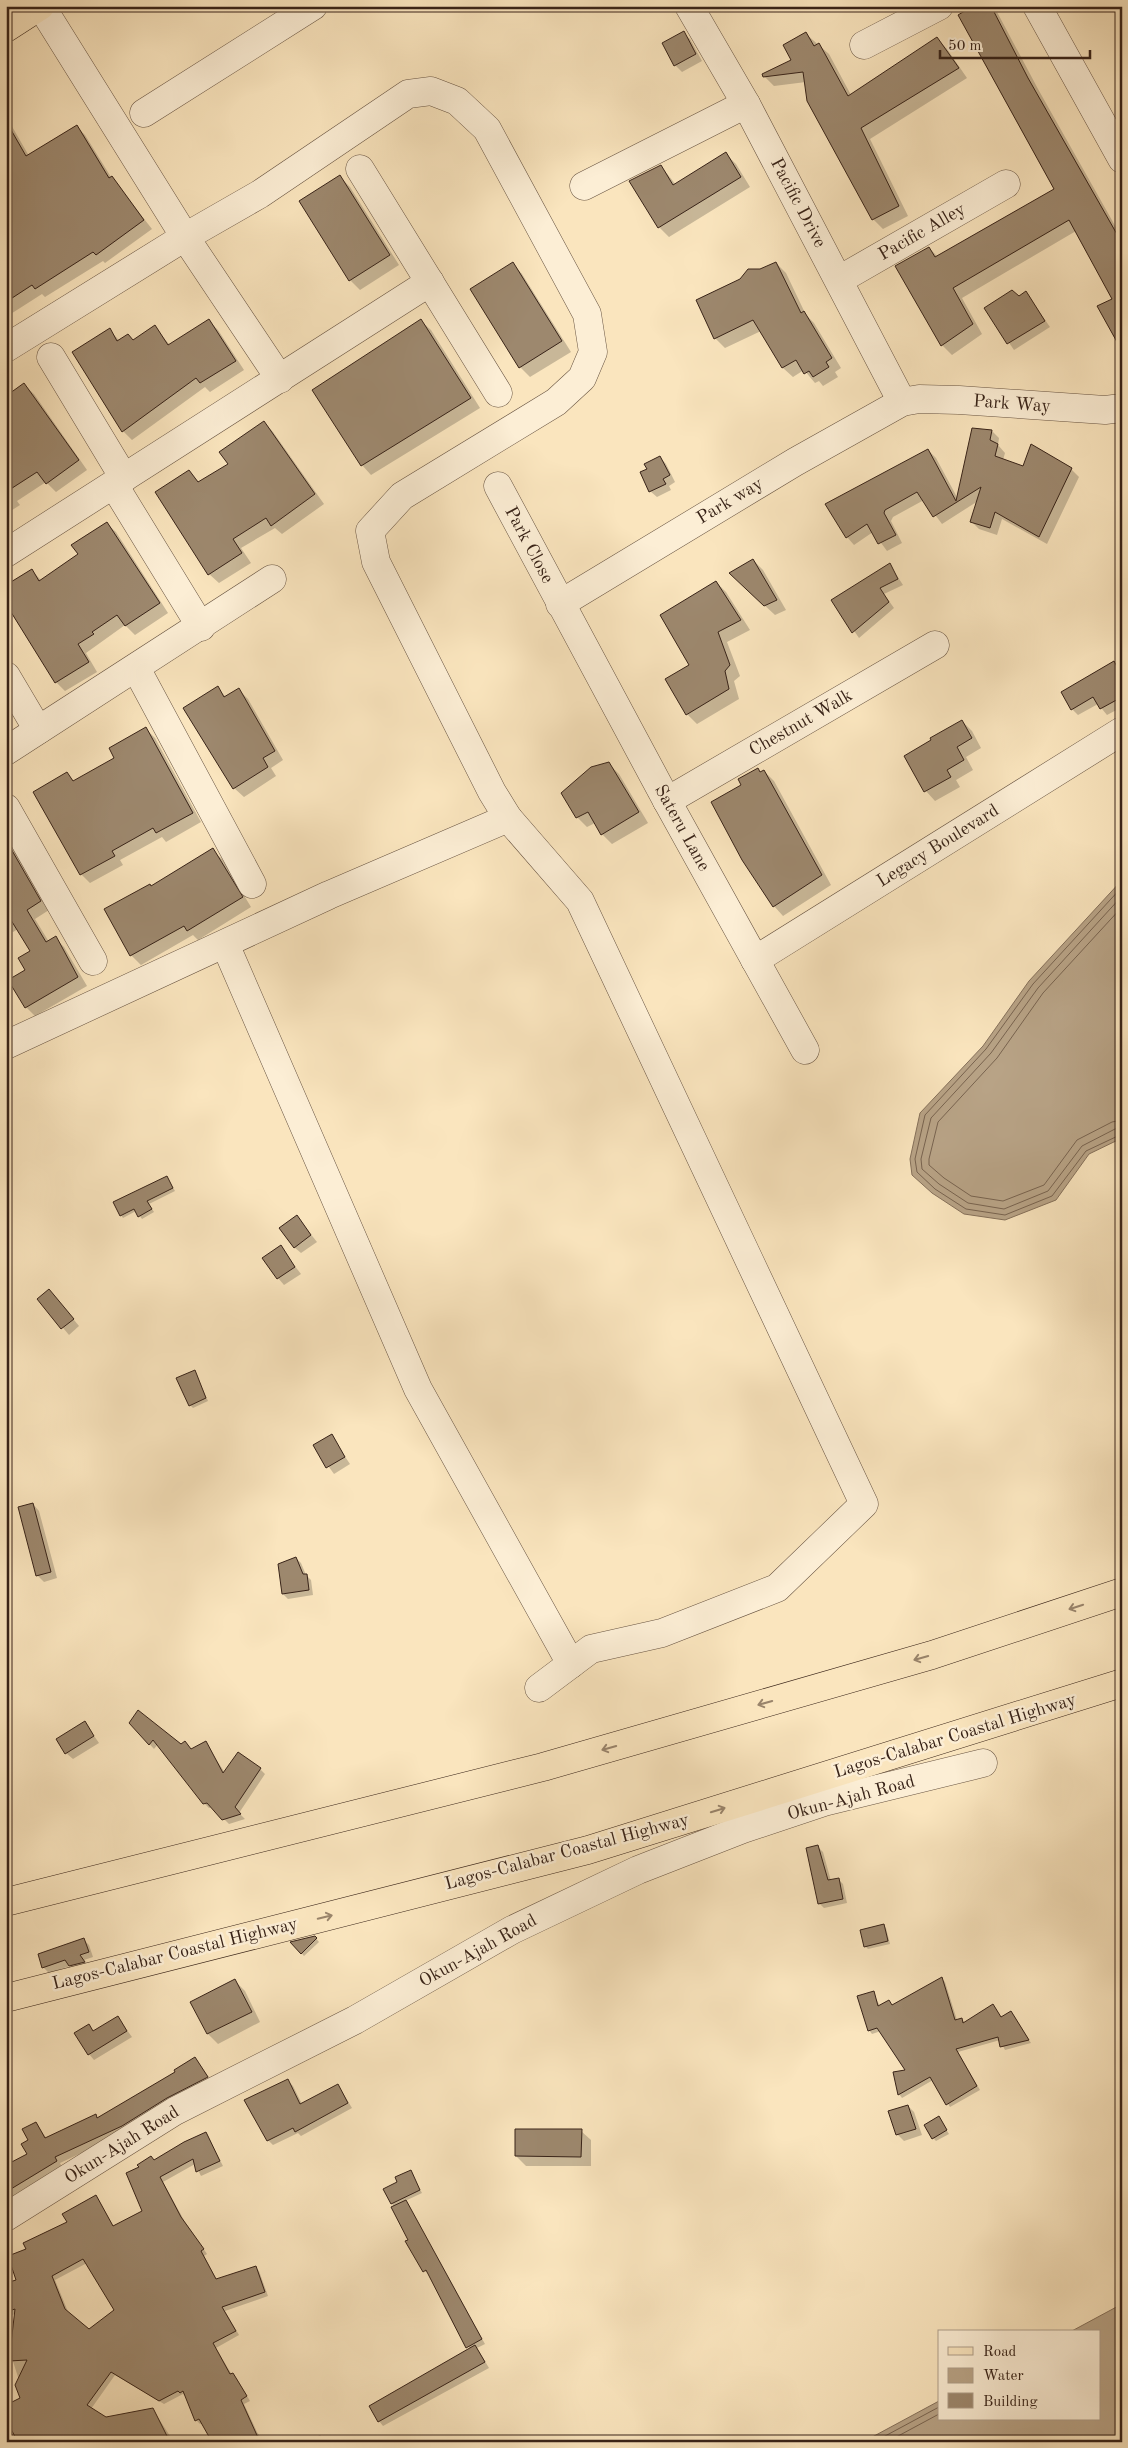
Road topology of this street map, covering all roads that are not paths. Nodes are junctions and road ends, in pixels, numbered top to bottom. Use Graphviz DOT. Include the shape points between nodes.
graph roads {
  1 [pos="40,6"];
  2 [pos="313,6"];
  3 [pos="689,6"];
  4 [pos="940,6"];
  5 [pos="1038,6"];
  6 [pos="6,28"];
  7 [pos="864,45"];
  8 [pos="746,104"];
  9 [pos="144,113"];
  10 [pos="1122,159"];
  11 [pos="360,169"];
  12 [pos="1006,184"];
  13 [pos="584,186"];
  14 [pos="185,237"];
  15 [pos="839,280"];
  16 [pos="430,282"];
  17 [pos="6,348"];
  18 [pos="51,357"];
  19 [pos="280,379"];
  20 [pos="498,393"];
  21 [pos="902,402"];
  22 [pos="1122,408"];
  23 [pos="119,482"];
  24 [pos="498,486"];
  25 [pos="6,553"];
  26 [pos="272,580"];
  27 [pos="560,604"];
  28 [pos="201,627"];
  29 [pos="935,645"];
  30 [pos="136,668"];
  31 [pos="6,676"];
  32 [pos="38,730"];
  33 [pos="1122,732"];
  34 [pos="6,751"];
  35 [pos="667,801"];
  36 [pos="6,808"];
  37 [pos="508,818"];
  38 [pos="252,884"];
  39 [pos="225,944"];
  40 [pos="755,960"];
  41 [pos="93,961"];
  42 [pos="6,1045"];
  43 [pos="805,1050"];
  44 [pos="1122,1592"];
  45 [pos="571,1664"];
  46 [pos="1122,1683"];
  47 [pos="539,1688"];
  48 [pos="983,1763"];
  49 [pos="6,1902"];
  50 [pos="6,1998"];
  51 [pos="6,2216"];
  1 -- 6 [label="main road"];
  1 -- 14 [label="street"];
  2 -- 9 [label="street"];
  3 -- 8 [label="street, Pacific Drive"];
  4 -- 7 [label="street"];
  5 -- 10 [label="street"];
  8 -- 13 [label="street"];
  8 -- 15 [label="street, Pacific Drive"];
  11 -- 16 [label="street"];
  12 -- 15 [label="street, Pacific Alley"];
  14 -- 17 [label="street"];
  14 -- 19 [label="street"];
  14 -- 37 [label="street" via="260,194 408,94 431,91 457,100 487,128 587,314 593,352 582,378 556,402 402,496 370,531 376,562"];
  15 -- 21 [label="street, Pacific Drive"];
  16 -- 19 [label="street"];
  16 -- 20 [label="street"];
  18 -- 23 [label="street"];
  19 -- 23 [label="street"];
  21 -- 22 [label="street, Park Way" via="943,400 1105,410"];
  21 -- 27 [label="street, Park way" via="794,462"];
  23 -- 25 [label="street"];
  23 -- 28 [label="street"];
  24 -- 27 [label="street, Park Close"];
  26 -- 28 [label="street"];
  27 -- 35 [label="street, Sateru Lane"];
  28 -- 30 [label="street"];
  29 -- 35 [label="street, Chestnut Walk"];
  30 -- 32 [label="street"];
  30 -- 38 [label="street"];
  31 -- 32 [label="street"];
  32 -- 34 [label="street"];
  33 -- 40 [label="street, Legacy Boulevard"];
  35 -- 40 [label="street, Sateru Lane"];
  36 -- 41 [label="street"];
  37 -- 39 [label="street"];
  37 -- 45 [label="street" via="580,901 864,1504 777,1588 662,1634 591,1649"];
  39 -- 42 [label="street"];
  39 -- 45 [label="street" via="418,1389"];
  40 -- 43 [label="street, Sateru Lane"];
  44 -- 49 [label="main road, one-way" via="932,1655 543,1767"];
  45 -- 47 [label="street"];
  50 -- 46 [label="main road, Lagos-Calabar Coastal Highway, one-way" via="588,1850"];
  48 -- 51 [label="street, Okun-Ajah Road" via="824,1802 638,1870 512,1930 355,2020 174,2111"];
}
